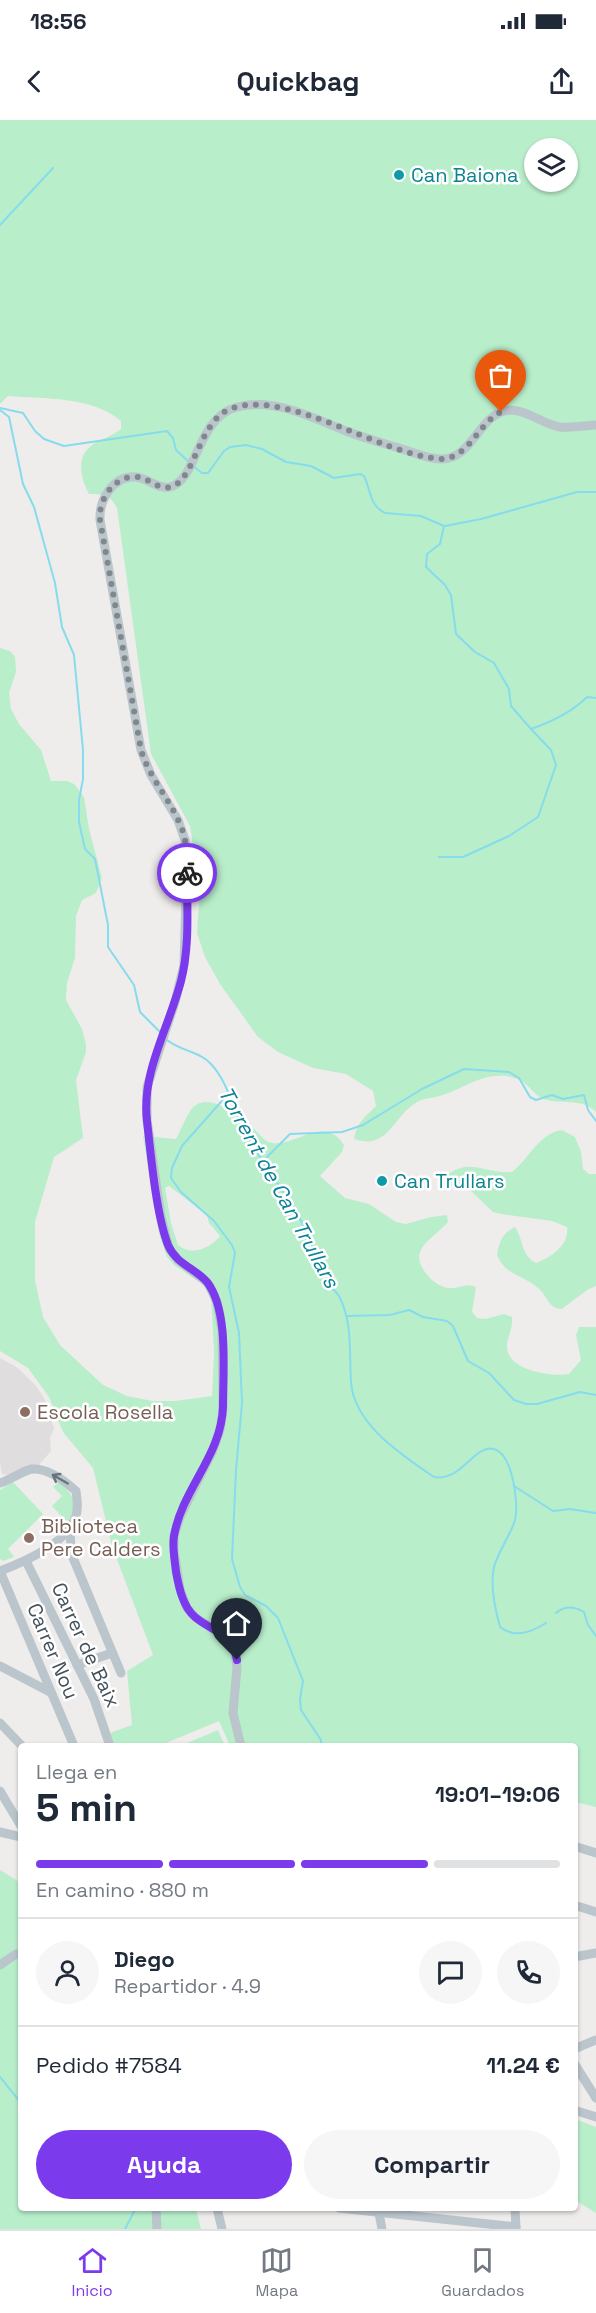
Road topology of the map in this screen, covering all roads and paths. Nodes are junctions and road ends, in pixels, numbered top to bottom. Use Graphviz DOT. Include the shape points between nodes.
graph roads {
  1 [pos="596,425"];
  2 [pos="0,1483"];
  3 [pos="70,1527"];
  4 [pos="26,1561"];
  5 [pos="0,1571"];
  6 [pos="112,1653"];
  7 [pos="77,1665"];
  8 [pos="0,1666"];
  9 [pos="121,1673"];
  10 [pos="50,1692"];
  11 [pos="0,1723"];
  12 [pos="19,1743"];
  13 [pos="73,1743"];
  14 [pos="109,1743"];
  15 [pos="240,1743"];
  16 [pos="0,1791"];
  17 [pos="18,1821"];
  18 [pos="0,1832"];
  19 [pos="18,1836"];
  20 [pos="578,1847"];
  21 [pos="596,1853"];
  22 [pos="578,1906"];
  23 [pos="596,1912"];
  24 [pos="596,1953"];
  25 [pos="18,1954"];
  26 [pos="578,1956"];
  27 [pos="0,1965"];
  28 [pos="596,2040"];
  29 [pos="578,2047"];
  30 [pos="578,2069"];
  31 [pos="596,2098"];
  32 [pos="578,2111"];
  33 [pos="596,2117"];
  34 [pos="156,2211"];
  35 [pos="218,2211"];
  36 [pos="363,2211"];
  37 [pos="515,2211"];
  38 [pos="379,2213"];
  39 [pos="516,2228"];
  40 [pos="156,2229"];
  41 [pos="222,2229"];
  42 [pos="382,2229"];
  1 -- 15 [label="street" via="561,427 519,411 506,411 489,420 461,452 441,459 363,437 302,413 267,405 245,405 214,420 177,484 165,487 137,477 126,478 108,491 99,512 141,750 178,820 187,850 185,954 175,1002 146,1096 147,1120 169,1248 208,1284 217,1302 222,1330 220,1430 180,1517 174,1551 187,1608 235,1648 233,1713"];
  3 -- 2 [label="street, one-way" via="78,1506 76,1491 67,1482 32,1469"];
  3 -- 4 [label="street" via="62,1537"];
  3 -- 6 [label="street" via="71,1553"];
  4 -- 5 [label="street"];
  4 -- 7 [label="street, Carrer de Baix"];
  5 -- 10 [label="street, Carrer Nou"];
  6 -- 7 [label="street"];
  6 -- 9 [label="street"];
  7 -- 14 [label="street, Carrer de Baix"];
  8 -- 10 [label="street"];
  10 -- 13 [label="street, Carrer Nou"];
  11 -- 12 [label="street"];
  16 -- 17 [label="street"];
  18 -- 19 [label="street"];
  20 -- 21 [label="street"];
  22 -- 23 [label="street"];
  24 -- 26 [label="street"];
  25 -- 27 [label="street"];
  28 -- 29 [label="street"];
  30 -- 31 [label="street"];
  32 -- 33 [label="street"];
  34 -- 40 [label="street"];
  35 -- 41 [label="street"];
  36 -- 38 [label="street"];
  37 -- 39 [label="street"];
  38 -- 39 [label="street"];
  38 -- 42 [label="street"];
}
